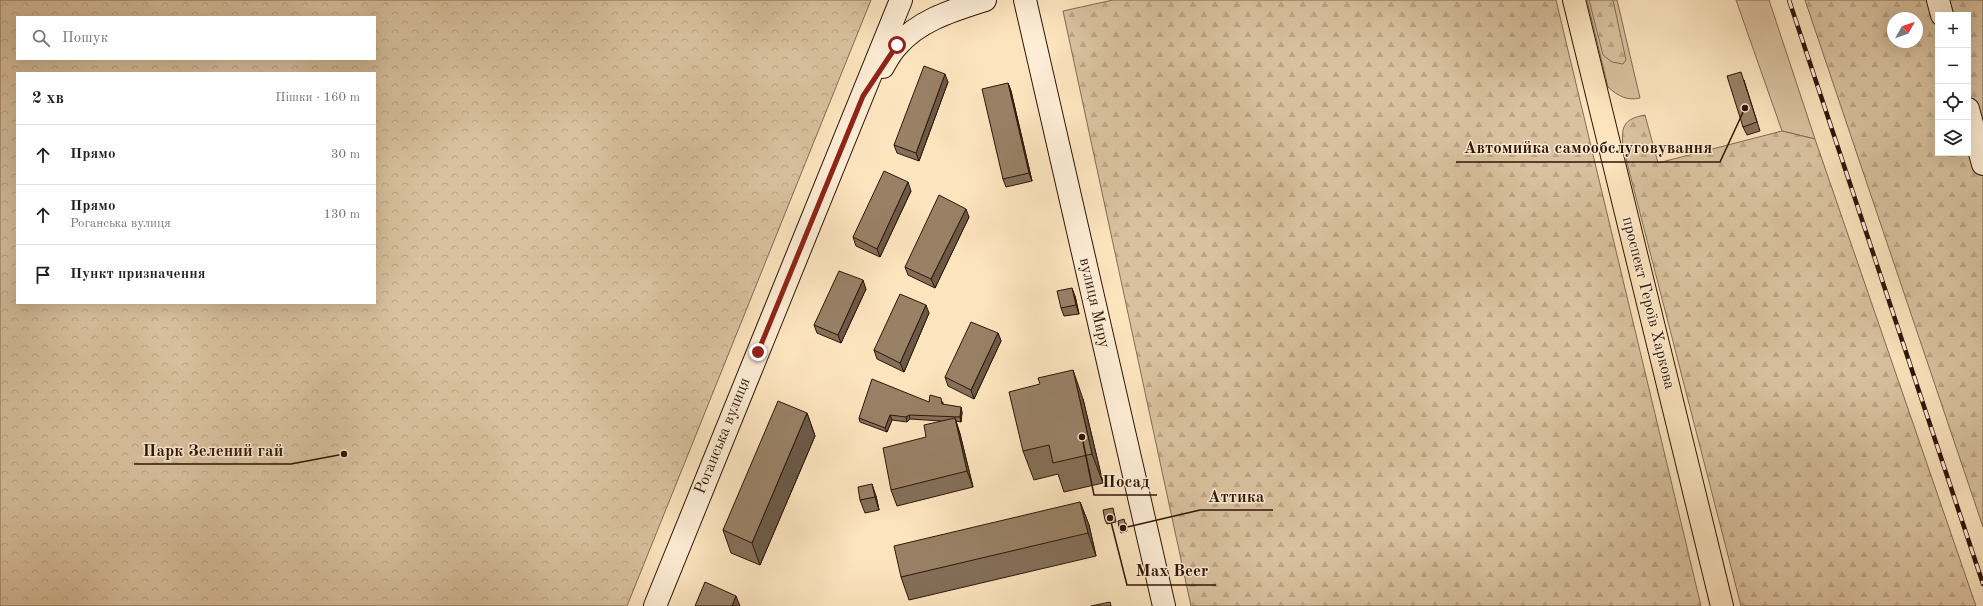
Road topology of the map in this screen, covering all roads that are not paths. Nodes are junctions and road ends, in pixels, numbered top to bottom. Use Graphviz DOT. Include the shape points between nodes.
graph roads {
  1 [pos="901,0"];
  2 [pos="985,0"];
  3 [pos="1025,0"];
  4 [pos="1574,0"];
  5 [pos="1938,0"];
  6 [pos="1941,12"];
  7 [pos="863,96"];
  8 [pos="1971,120"];
  9 [pos="1983,164"];
  10 [pos="655,606"];
  11 [pos="1164,606"];
  12 [pos="1722,606"];
  1 -- 7 [label="main road, Роганська вулиця"];
  2 -- 7 [label="main road" via="946,13 921,25 897,45"];
  3 -- 11 [label="main road, вулиця Миру"];
  4 -- 12 [label="main road, проспект Героїв Харкова"];
  5 -- 6 [label="main road"];
  7 -- 10 [label="main road, Роганська вулиця"];
  8 -- 9 [label="main road"];
}
